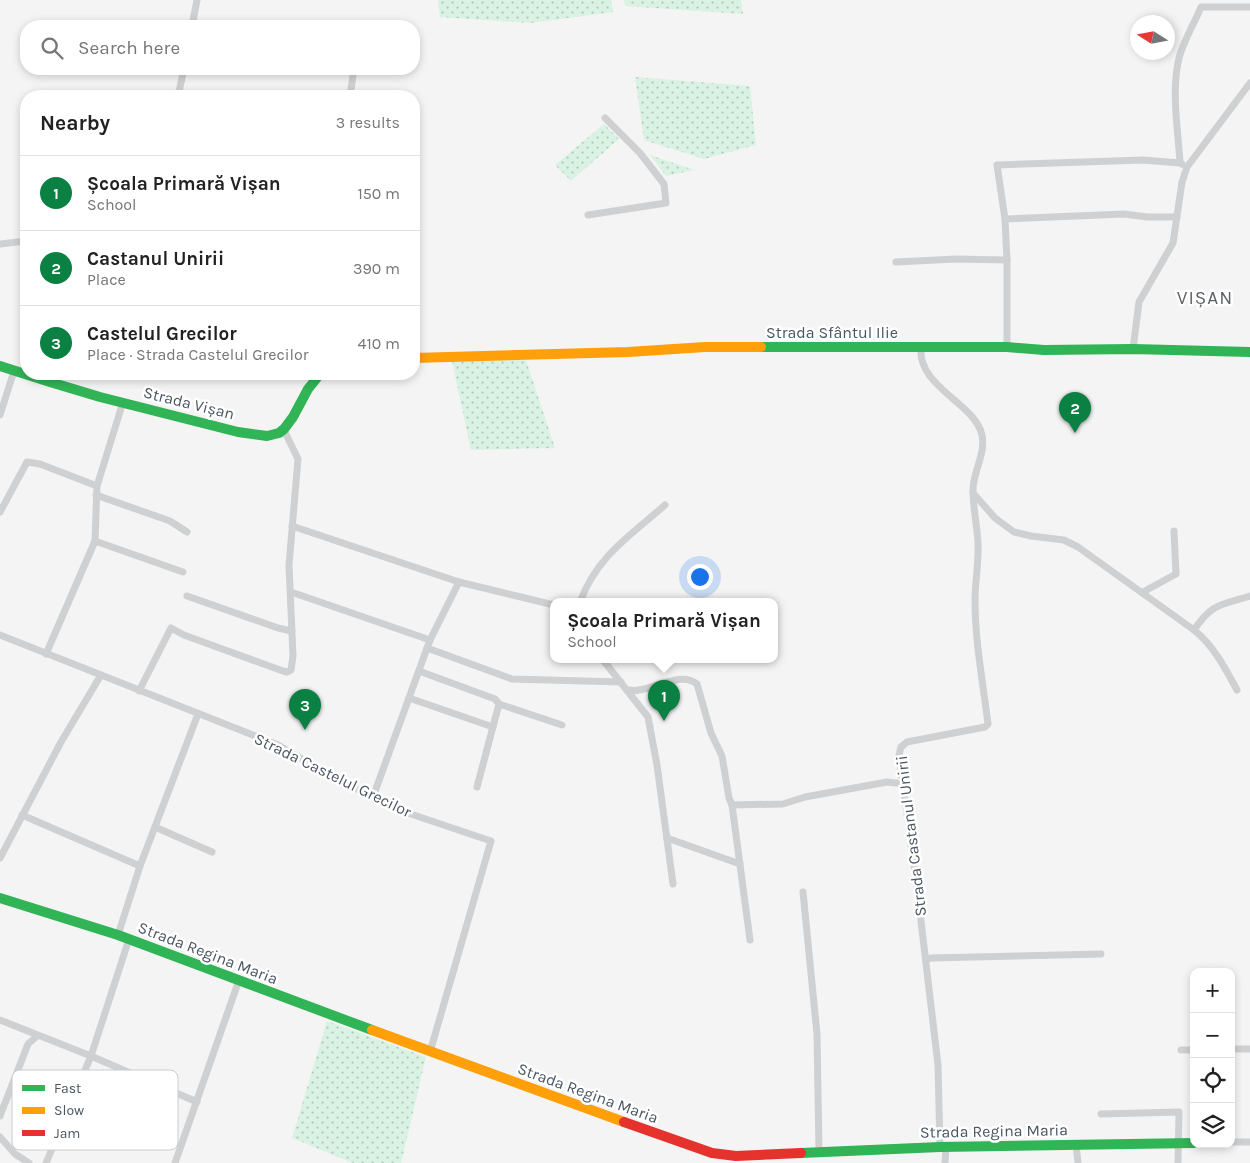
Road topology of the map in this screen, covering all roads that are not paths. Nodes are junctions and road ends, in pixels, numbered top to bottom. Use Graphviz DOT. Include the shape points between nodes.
graph roads {
  1 [pos="197,0"];
  2 [pos="1250,7"];
  3 [pos="193,20"];
  4 [pos="183,75"];
  5 [pos="353,75"];
  6 [pos="1250,83"];
  7 [pos="179,90"];
  8 [pos="351,90"];
  9 [pos="605,118"];
  10 [pos="1180,162"];
  11 [pos="1187,167"];
  12 [pos="588,215"];
  13 [pos="1177,217"];
  14 [pos="1005,219"];
  15 [pos="20,242"];
  16 [pos="0,244"];
  17 [pos="1007,260"];
  18 [pos="896,262"];
  19 [pos="921,347"];
  20 [pos="1007,347"];
  21 [pos="1133,349"];
  22 [pos="1250,352"];
  23 [pos="420,358"];
  24 [pos="0,366"];
  25 [pos="14,371"];
  26 [pos="20,373"];
  27 [pos="46,380"];
  28 [pos="315,380"];
  29 [pos="123,402"];
  30 [pos="0,415"];
  31 [pos="284,430"];
  32 [pos="97,486"];
  33 [pos="973,493"];
  34 [pos="96,496"];
  35 [pos="665,505"];
  36 [pos="0,512"];
  37 [pos="292,526"];
  38 [pos="1174,531"];
  39 [pos="187,532"];
  40 [pos="95,541"];
  41 [pos="183,572"];
  42 [pos="458,582"];
  43 [pos="291,592"];
  44 [pos="1143,592"];
  45 [pos="187,596"];
  46 [pos="1250,596"];
  47 [pos="582,598"];
  48 [pos="550,604"];
  49 [pos="1194,630"];
  50 [pos="292,631"];
  51 [pos="0,635"];
  52 [pos="430,640"];
  53 [pos="427,648"];
  54 [pos="46,654"];
  55 [pos="605,663"];
  56 [pos="418,671"];
  57 [pos="101,675"];
  58 [pos="621,682"];
  59 [pos="627,690"];
  60 [pos="1237,690"];
  61 [pos="139,691"];
  62 [pos="409,698"];
  63 [pos="499,704"];
  64 [pos="198,714"];
  65 [pos="562,725"];
  66 [pos="493,727"];
  67 [pos="904,784"];
  68 [pos="477,787"];
  69 [pos="373,797"];
  70 [pos="732,805"];
  71 [pos="22,815"];
  72 [pos="155,827"];
  73 [pos="668,838"];
  74 [pos="212,852"];
  75 [pos="0,858"];
  76 [pos="740,864"];
  77 [pos="140,866"];
  78 [pos="673,884"];
  79 [pos="803,892"];
  80 [pos="0,898"];
  81 [pos="118,935"];
  82 [pos="129,939"];
  83 [pos="750,940"];
  84 [pos="1101,954"];
  85 [pos="926,960"];
  86 [pos="239,980"];
  87 [pos="0,1020"];
  88 [pos="37,1036"];
  89 [pos="1250,1049"];
  90 [pos="1180,1050"];
  91 [pos="1190,1050"];
  92 [pos="1235,1050"];
  93 [pos="430,1052"];
  94 [pos="91,1056"];
  95 [pos="18,1070"];
  96 [pos="85,1070"];
  97 [pos="124,1070"];
  98 [pos="12,1085"];
  99 [pos="178,1093"];
  100 [pos="198,1102"];
  101 [pos="1101,1114"];
  102 [pos="0,1116"];
  103 [pos="0,1137"];
  104 [pos="1235,1142"];
  105 [pos="1250,1142"];
  106 [pos="1179,1143"];
  107 [pos="1190,1143"];
  108 [pos="1076,1144"];
  109 [pos="943,1147"];
  110 [pos="12,1150"];
  111 [pos="12,1150"];
  112 [pos="51,1150"];
  113 [pos="818,1152"];
  114 [pos="29,1163"];
  115 [pos="46,1163"];
  116 [pos="175,1163"];
  117 [pos="945,1163"];
  118 [pos="1078,1163"];
  119 [pos="1178,1163"];
  1 -- 3 [label="street"];
  2 -- 10 [label="street" via="1201,7 1185,42 1175,83"];
  4 -- 7 [label="street"];
  5 -- 8 [label="street"];
  6 -- 11 [label="street"];
  9 -- 12 [label="street" via="640,153 664,184 666,203"];
  10 -- 11 [label="street"];
  10 -- 14 [label="street" via="1143,160 997,165"];
  11 -- 13 [label="street"];
  13 -- 14 [label="street" via="1124,214"];
  13 -- 21 [label="street" via="1173,243 1139,302"];
  14 -- 17 [label="street"];
  15 -- 16 [label="street"];
  17 -- 18 [label="street"];
  17 -- 20 [label="street"];
  19 -- 20 [label="street, Strada Sfântul Ilie"];
  19 -- 23 [label="street, Strada Sfântul Ilie" via="705,347"];
  19 -- 33 [label="street, Strada Castanul Unirii" via="924,364 931,376 981,430 983,444"];
  20 -- 21 [label="street, Strada Sfântul Ilie"];
  21 -- 22 [label="street, Strada Sfântul Ilie"];
  24 -- 25 [label="street, Strada Vișan"];
  25 -- 26 [label="street, Strada Vișan"];
  25 -- 30 [label="street"];
  27 -- 29 [label="street, Strada Vișan"];
  28 -- 31 [label="street"];
  29 -- 31 [label="street, Strada Vișan" via="249,433 273,436"];
  29 -- 32 [label="street"];
  31 -- 37 [label="street" via="298,459"];
  32 -- 34 [label="street"];
  32 -- 36 [label="street" via="27,462"];
  33 -- 44 [label="street" via="1006,527 1024,535 1064,540"];
  33 -- 67 [label="street, Strada Castanul Unirii" via="978,545 977,642 988,724 903,744 899,755"];
  34 -- 39 [label="street" via="170,521"];
  34 -- 40 [label="street"];
  35 -- 47 [label="street" via="615,547 595,571"];
  37 -- 42 [label="street"];
  37 -- 43 [label="street"];
  38 -- 44 [label="street" via="1176,574"];
  40 -- 41 [label="street"];
  40 -- 54 [label="street"];
  42 -- 48 [label="street"];
  42 -- 52 [label="street"];
  43 -- 50 [label="street"];
  43 -- 52 [label="street"];
  44 -- 49 [label="street"];
  45 -- 50 [label="street"];
  46 -- 49 [label="street" via="1209,610"];
  49 -- 60 [label="street" via="1221,661"];
  50 -- 61 [label="street" via="293,664 287,672 171,628"];
  51 -- 54 [label="street, Strada Castelul Grecilor"];
  52 -- 53 [label="street"];
  53 -- 56 [label="street"];
  53 -- 58 [label="street" via="512,679"];
  54 -- 57 [label="street, Strada Castelul Grecilor"];
  55 -- 58 [label="street"];
  56 -- 62 [label="street"];
  56 -- 63 [label="street" via="495,699"];
  57 -- 61 [label="street, Strada Castelul Grecilor"];
  57 -- 71 [label="street"];
  58 -- 59 [label="street"];
  59 -- 70 [label="street" via="638,691 679,679 697,684 711,733 722,756"];
  59 -- 73 [label="street" via="648,717"];
  61 -- 64 [label="street, Strada Castelul Grecilor"];
  62 -- 66 [label="street"];
  62 -- 69 [label="street"];
  63 -- 65 [label="street"];
  63 -- 66 [label="street"];
  64 -- 69 [label="street, Strada Castelul Grecilor" via="278,745"];
  64 -- 72 [label="street"];
  66 -- 68 [label="street"];
  67 -- 70 [label="street" via="887,782 804,797 783,804"];
  67 -- 85 [label="street, Strada Castanul Unirii"];
  69 -- 93 [label="street, Strada Castelul Grecilor" via="399,810 491,841"];
  70 -- 76 [label="street"];
  71 -- 75 [label="street"];
  71 -- 77 [label="street"];
  72 -- 74 [label="street"];
  72 -- 77 [label="street"];
  73 -- 76 [label="street"];
  73 -- 78 [label="street"];
  76 -- 83 [label="street"];
  77 -- 81 [label="street"];
  79 -- 113 [label="street" via="817,1034"];
  80 -- 81 [label="street, Strada Regina Maria"];
  81 -- 82 [label="street, Strada Regina Maria"];
  82 -- 86 [label="street, Strada Regina Maria"];
  82 -- 94 [label="street"];
  84 -- 85 [label="street"];
  85 -- 109 [label="street, Strada Castanul Unirii"];
  86 -- 93 [label="street, Strada Regina Maria"];
  86 -- 100 [label="street"];
  87 -- 88 [label="street"];
  88 -- 94 [label="street"];
  88 -- 95 [label="street" via="28,1044"];
  89 -- 92 [label="street"];
  90 -- 91 [label="street"];
  93 -- 113 [label="street, Strada Regina Maria" via="712,1153 736,1156"];
  94 -- 96 [label="street"];
  94 -- 97 [label="street"];
  98 -- 102 [label="street"];
  99 -- 100 [label="street"];
  100 -- 116 [label="street"];
  101 -- 106 [label="street" via="1179,1112"];
  103 -- 111 [label="street"];
  104 -- 105 [label="street"];
  106 -- 107 [label="street, Strada Regina Maria"];
  106 -- 108 [label="street, Strada Regina Maria"];
  106 -- 119 [label="street"];
  108 -- 109 [label="street, Strada Regina Maria"];
  108 -- 118 [label="street"];
  109 -- 113 [label="street, Strada Regina Maria"];
  109 -- 117 [label="street, Strada Castanul Unirii"];
  110 -- 114 [label="street"];
  112 -- 115 [label="street"];
}
